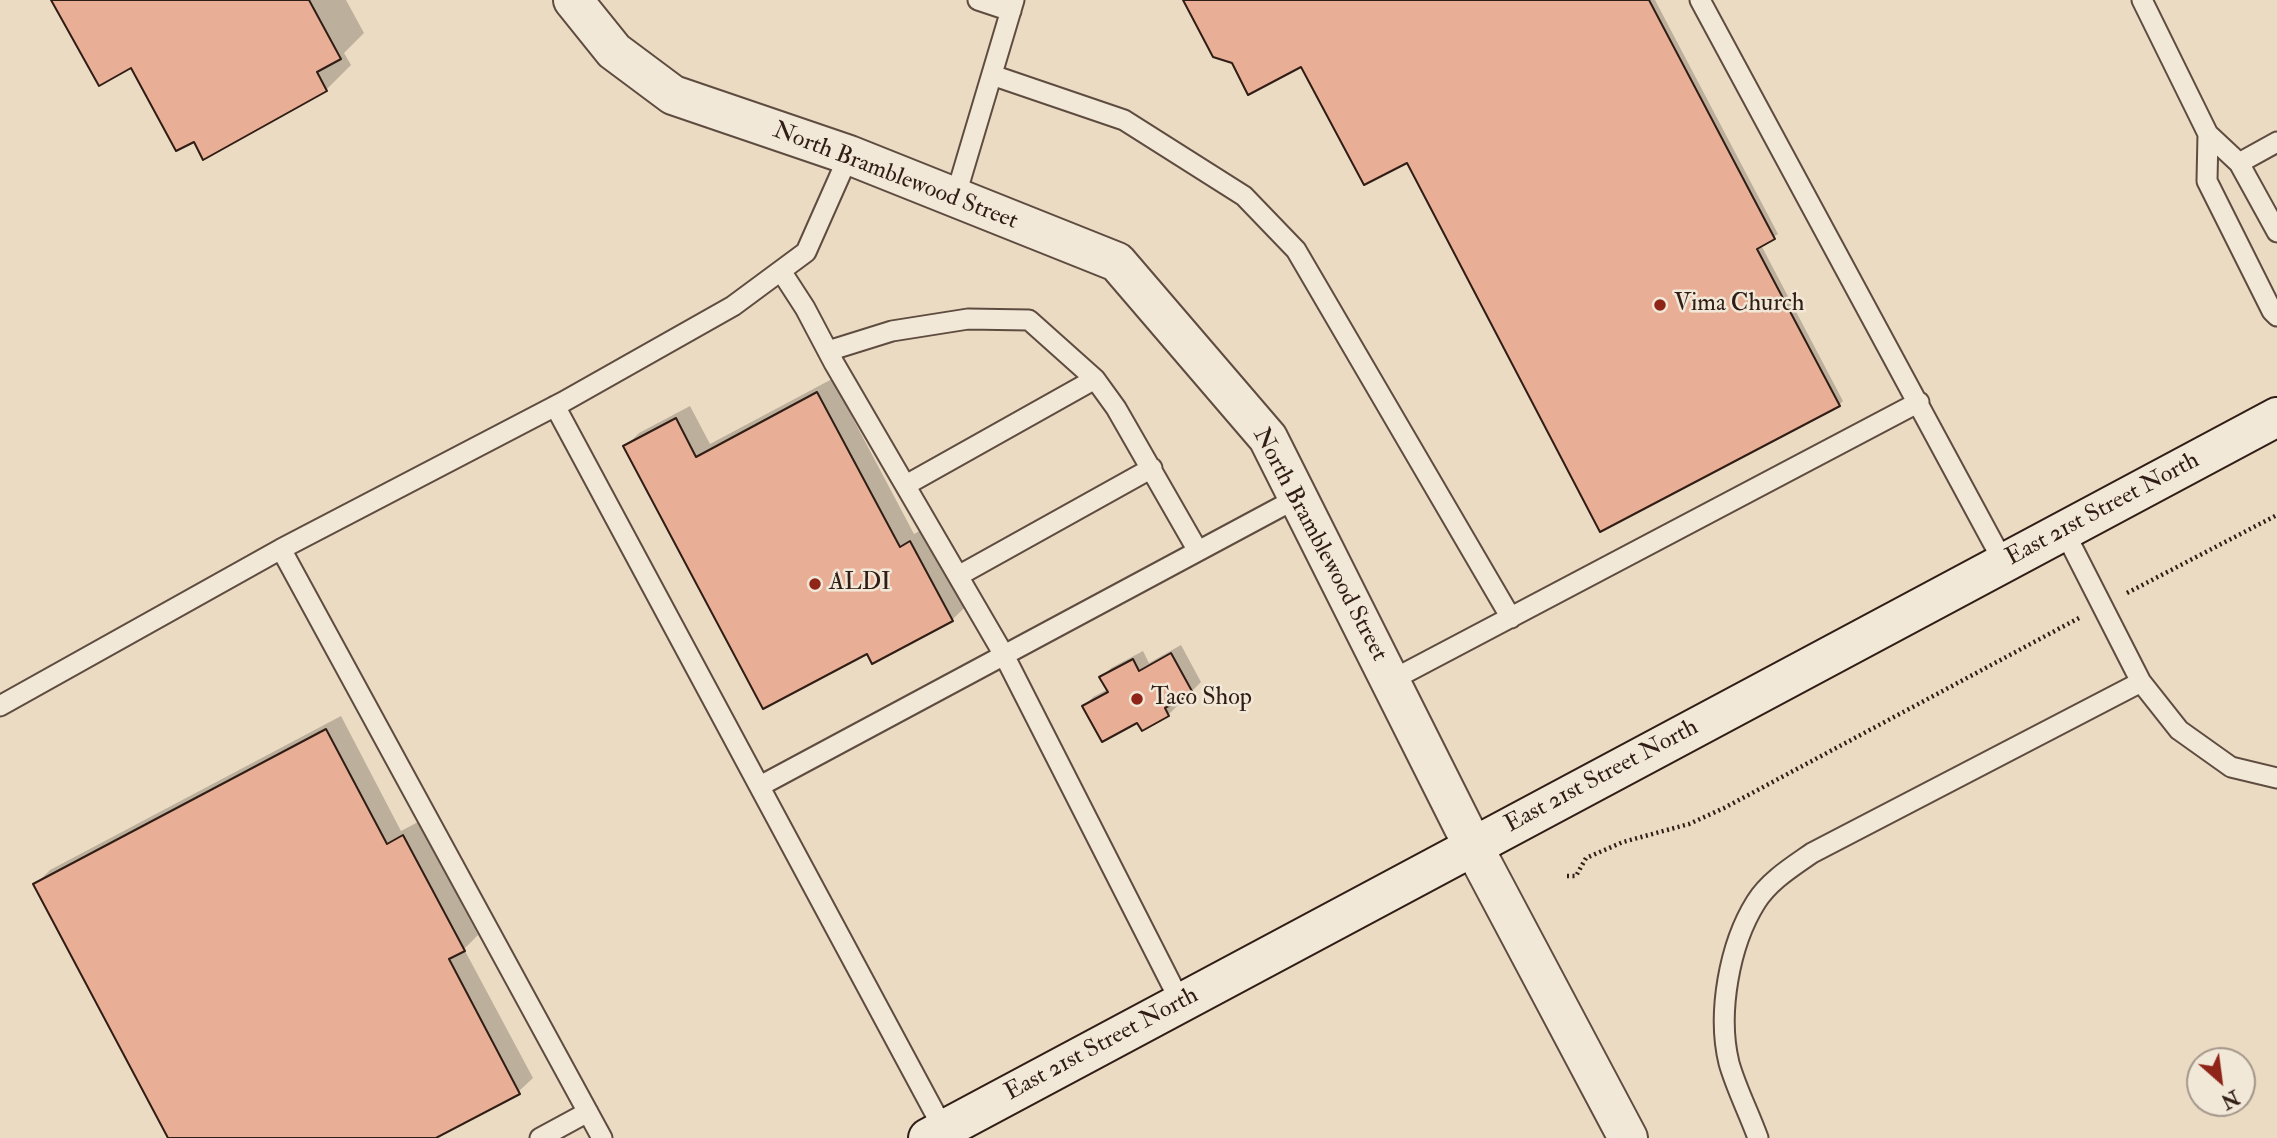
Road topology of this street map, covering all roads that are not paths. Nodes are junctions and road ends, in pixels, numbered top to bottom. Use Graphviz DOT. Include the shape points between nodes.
graph roads {
  1 [pos="573,0"];
  2 [pos="978,0"];
  3 [pos="1700,0"];
  4 [pos="2142,0"];
  5 [pos="1013,5"];
  6 [pos="992,75"];
  7 [pos="2208,134"];
  8 [pos="2277,142"];
  9 [pos="849,155"];
  10 [pos="2239,163"];
  11 [pos="955,198"];
  12 [pos="2277,232"];
  13 [pos="781,271"];
  14 [pos="2277,316"];
  15 [pos="828,351"];
  16 [pos="1095,379"];
  17 [pos="1919,402"];
  18 [pos="555,406"];
  19 [pos="2277,417"];
  20 [pos="1152,468"];
  21 [pos="906,485"];
  22 [pos="1299,497"];
  23 [pos="2064,531"];
  24 [pos="281,549"];
  25 [pos="1198,551"];
  26 [pos="2004,563"];
  27 [pos="958,576"];
  28 [pos="1511,618"];
  29 [pos="1004,655"];
  30 [pos="1391,681"];
  31 [pos="2141,682"];
  32 [pos="0,706"];
  33 [pos="2277,778"];
  34 [pos="760,786"];
  35 [pos="1473,846"];
  36 [pos="1181,1003"];
  37 [pos="588,1112"];
  38 [pos="936,1134"];
  39 [pos="540,1138"];
  40 [pos="602,1138"];
  41 [pos="1628,1138"];
  42 [pos="1758,1138"];
  1 -- 9 [label="street, North Bramblewood Street" via="614,51 673,95"];
  2 -- 5 [label="lane"];
  3 -- 17 [label="lane"];
  4 -- 7 [label="lane"];
  5 -- 6 [label="lane"];
  6 -- 11 [label="lane"];
  6 -- 28 [label="lane" via="1124,120 1244,195 1296,250"];
  7 -- 10 [label="lane"];
  7 -- 14 [label="lane" via="2207,181"];
  8 -- 10 [label="lane"];
  9 -- 11 [label="street, North Bramblewood Street"];
  9 -- 13 [label="lane" via="806,252"];
  10 -- 12 [label="lane"];
  11 -- 22 [label="street, North Bramblewood Street" via="1117,262 1268,438"];
  13 -- 15 [label="lane"];
  13 -- 18 [label="lane" via="733,306"];
  15 -- 16 [label="lane" via="892,331 968,319 1029,320"];
  15 -- 21 [label="lane"];
  16 -- 20 [label="lane"];
  16 -- 21 [label="lane"];
  17 -- 26 [label="lane"];
  17 -- 28 [label="lane"];
  18 -- 24 [label="lane"];
  18 -- 34 [label="lane"];
  19 -- 23 [label="street, East 21st Street North"];
  20 -- 25 [label="lane"];
  20 -- 27 [label="lane"];
  21 -- 27 [label="lane"];
  22 -- 25 [label="lane"];
  22 -- 30 [label="street, North Bramblewood Street"];
  23 -- 26 [label="street, East 21st Street North"];
  23 -- 31 [label="lane"];
  24 -- 32 [label="lane"];
  24 -- 37 [label="lane"];
  25 -- 29 [label="lane"];
  26 -- 35 [label="street, East 21st Street North"];
  27 -- 29 [label="lane"];
  28 -- 30 [label="lane"];
  29 -- 34 [label="lane"];
  29 -- 36 [label="lane"];
  30 -- 35 [label="street, North Bramblewood Street"];
  31 -- 33 [label="lane" via="2179,730 2221,760 2231,767"];
  31 -- 42 [label="lane" via="1812,853 1778,877 1756,901 1730,967 1724,1017 1729,1062"];
  34 -- 38 [label="lane"];
  35 -- 36 [label="street, East 21st Street North"];
  35 -- 41 [label="street, North Bramblewood Street"];
  36 -- 38 [label="street, East 21st Street North"];
  37 -- 39 [label="lane"];
  37 -- 40 [label="lane"];
}
